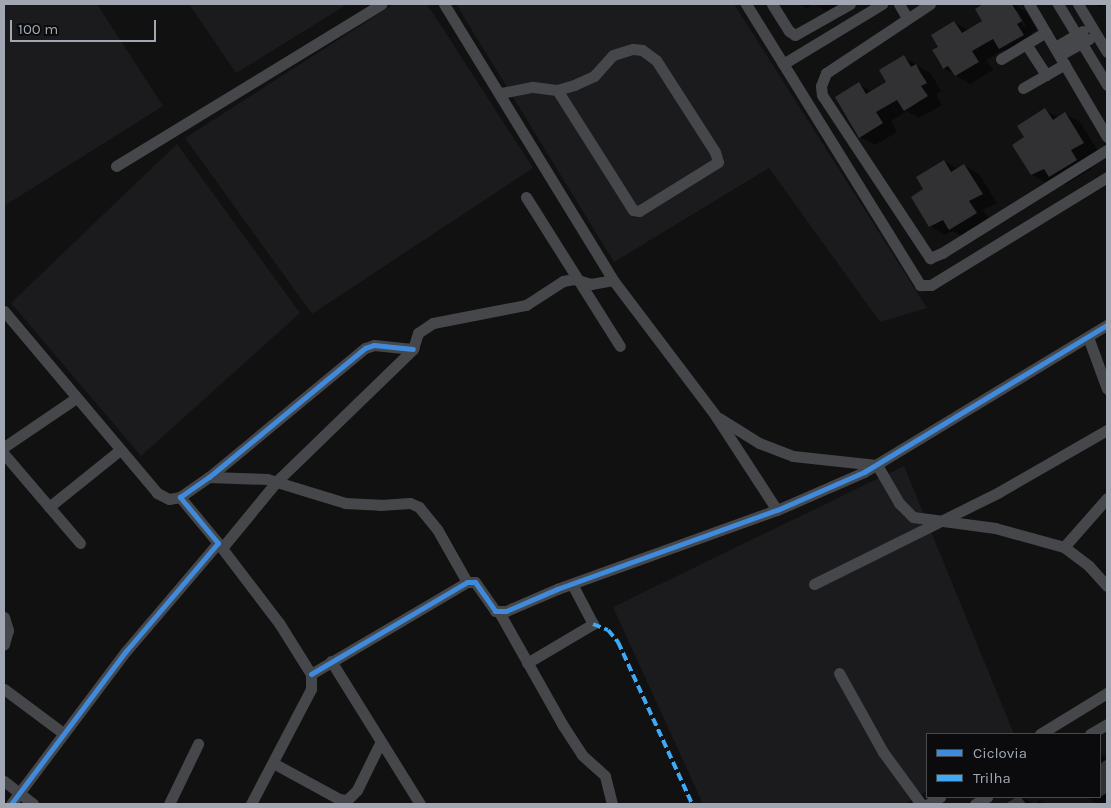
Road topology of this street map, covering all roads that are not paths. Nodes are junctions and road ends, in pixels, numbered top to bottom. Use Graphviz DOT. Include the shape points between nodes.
graph roads {
  1 [pos="381,4"];
  2 [pos="444,4"];
  3 [pos="746,4"];
  4 [pos="772,4"];
  5 [pos="850,4"];
  6 [pos="882,4"];
  7 [pos="899,4"];
  8 [pos="930,4"];
  9 [pos="1029,4"];
  10 [pos="1058,4"];
  11 [pos="1078,4"];
  12 [pos="907,18"];
  13 [pos="1094,31"];
  14 [pos="1046,32"];
  15 [pos="1079,38"];
  16 [pos="1026,44"];
  17 [pos="1107,52"];
  18 [pos="1060,55"];
  19 [pos="1001,59"];
  20 [pos="783,64"];
  21 [pos="1046,75"];
  22 [pos="1107,85"];
  23 [pos="1023,88"];
  24 [pos="557,90"];
  25 [pos="501,93"];
  26 [pos="1107,136"];
  27 [pos="1107,150"];
  28 [pos="116,166"];
  29 [pos="1107,177"];
  30 [pos="526,197"];
  31 [pos="612,280"];
  32 [pos="579,281"];
  33 [pos="4,311"];
  34 [pos="1107,325"];
  35 [pos="1088,336"];
  36 [pos="620,346"];
  37 [pos="413,349"];
  38 [pos="1102,364"];
  39 [pos="1107,389"];
  40 [pos="76,398"];
  41 [pos="715,416"];
  42 [pos="1107,430"];
  43 [pos="4,447"];
  44 [pos="120,450"];
  45 [pos="4,454"];
  46 [pos="876,464"];
  47 [pos="209,477"];
  48 [pos="277,481"];
  49 [pos="180,497"];
  50 [pos="1107,498"];
  51 [pos="49,507"];
  52 [pos="777,510"];
  53 [pos="935,521"];
  54 [pos="80,543"];
  55 [pos="220,545"];
  56 [pos="1064,547"];
  57 [pos="467,582"];
  58 [pos="572,584"];
  59 [pos="814,584"];
  60 [pos="1107,586"];
  61 [pos="499,612"];
  62 [pos="4,617"];
  63 [pos="4,644"];
  64 [pos="331,661"];
  65 [pos="527,663"];
  66 [pos="839,673"];
  67 [pos="311,674"];
  68 [pos="4,689"];
  69 [pos="1107,693"];
  70 [pos="1107,724"];
  71 [pos="1044,733"];
  72 [pos="1092,733"];
  73 [pos="62,734"];
  74 [pos="380,743"];
  75 [pos="198,744"];
  76 [pos="273,762"];
  77 [pos="4,781"];
  78 [pos="19,793"];
  79 [pos="10,804"];
  80 [pos="32,804"];
  81 [pos="169,804"];
  82 [pos="251,804"];
  83 [pos="420,804"];
  84 [pos="612,804"];
  85 [pos="921,804"];
  1 -- 28 [label="street"];
  2 -- 25 [label="street"];
  3 -- 20 [label="street"];
  4 -- 5 [label="street" via="795,35"];
  6 -- 20 [label="street"];
  7 -- 12 [label="street"];
  8 -- 12 [label="street"];
  9 -- 14 [label="street"];
  10 -- 15 [label="street"];
  11 -- 13 [label="street"];
  12 -- 27 [label="street" via="826,73 822,95 930,258"];
  13 -- 15 [label="street"];
  13 -- 17 [label="street"];
  14 -- 16 [label="street"];
  14 -- 18 [label="street"];
  15 -- 18 [label="street"];
  15 -- 22 [label="street"];
  16 -- 19 [label="street"];
  16 -- 21 [label="street"];
  18 -- 21 [label="street"];
  18 -- 26 [label="street"];
  20 -- 29 [label="street" via="920,285 931,285"];
  21 -- 23 [label="street"];
  24 -- 24 [label="street" via="633,210 639,211 718,162 715,152 649,53 633,49 624,51 613,56 594,76"];
  24 -- 25 [label="street" via="543,86"];
  25 -- 31 [label="street"];
  30 -- 32 [label="street"];
  31 -- 32 [label="street" via="591,284"];
  31 -- 41 [label="street"];
  32 -- 36 [label="street"];
  32 -- 37 [label="street" via="562,281 526,305 504,312 467,315 433,323 418,333"];
  33 -- 40 [label="street"];
  34 -- 35 [label="street"];
  35 -- 38 [label="street"];
  35 -- 46 [label="street"];
  37 -- 47 [label="street" via="374,345 365,348"];
  37 -- 48 [label="street"];
  38 -- 39 [label="street"];
  40 -- 43 [label="street"];
  40 -- 44 [label="street"];
  41 -- 46 [label="street" via="759,443 793,456"];
  41 -- 52 [label="street"];
  42 -- 53 [label="street" via="999,492"];
  44 -- 49 [label="street" via="157,493 169,499"];
  44 -- 51 [label="street"];
  45 -- 51 [label="street"];
  46 -- 52 [label="street"];
  46 -- 53 [label="street" via="899,503 913,517"];
  47 -- 48 [label="street"];
  47 -- 49 [label="street"];
  48 -- 55 [label="street"];
  48 -- 57 [label="street" via="345,503 380,506 410,503 419,507 437,529"];
  49 -- 55 [label="street"];
  50 -- 56 [label="street"];
  51 -- 54 [label="street"];
  52 -- 58 [label="street"];
  53 -- 56 [label="street" via="995,528"];
  53 -- 59 [label="street"];
  55 -- 67 [label="street" via="280,624"];
  55 -- 73 [label="street"];
  56 -- 60 [label="street" via="1089,566"];
  57 -- 61 [label="street" via="475,582 490,605"];
  57 -- 64 [label="street"];
  58 -- 61 [label="street"];
  58 -- 65 [label="street" via="593,624"];
  61 -- 65 [label="street"];
  62 -- 63 [label="street" via="8,630"];
  64 -- 67 [label="street"];
  64 -- 74 [label="street"];
  65 -- 84 [label="street" via="582,755 605,776"];
  66 -- 85 [label="street" via="883,752"];
  67 -- 76 [label="street" via="311,689"];
  68 -- 73 [label="street"];
  69 -- 71 [label="street"];
  70 -- 72 [label="street"];
  73 -- 78 [label="street"];
  74 -- 76 [label="street" via="357,790 347,800 339,799"];
  74 -- 83 [label="street"];
  75 -- 81 [label="street"];
  76 -- 82 [label="street"];
  77 -- 78 [label="street"];
  78 -- 79 [label="street"];
  78 -- 80 [label="street"];
}
